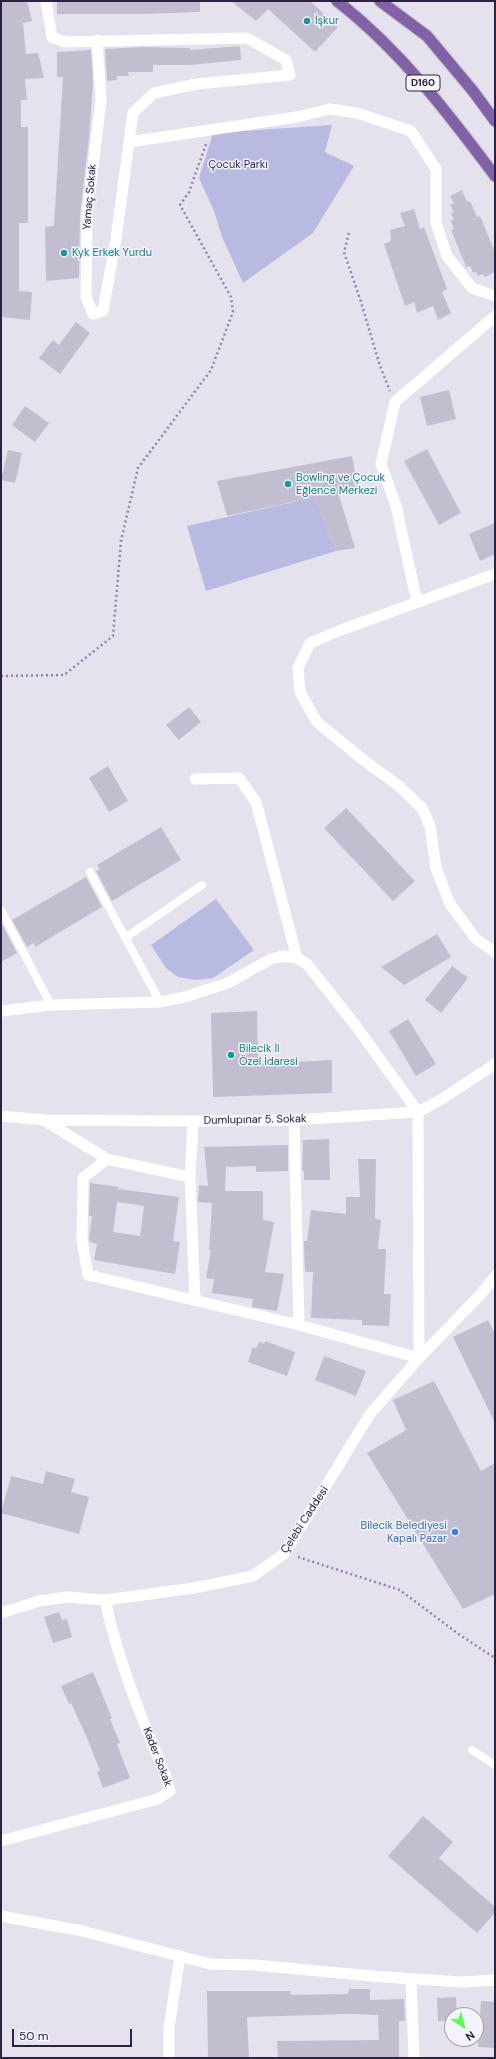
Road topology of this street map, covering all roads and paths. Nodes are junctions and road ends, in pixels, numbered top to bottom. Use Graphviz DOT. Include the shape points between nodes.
graph roads {
  1 [pos="46,1"];
  2 [pos="337,1"];
  3 [pos="380,1"];
  4 [pos="97,40"];
  5 [pos="495,121"];
  6 [pos="211,131"];
  7 [pos="130,142"];
  8 [pos="495,176"];
  9 [pos="349,233"];
  10 [pos="495,296"];
  11 [pos="495,316"];
  12 [pos="395,402"];
  13 [pos="495,574"];
  14 [pos="417,602"];
  15 [pos="1,676"];
  16 [pos="195,779"];
  17 [pos="90,872"];
  18 [pos="202,885"];
  19 [pos="1,910"];
  20 [pos="125,938"];
  21 [pos="495,952"];
  22 [pos="297,958"];
  23 [pos="160,1002"];
  24 [pos="50,1005"];
  25 [pos="1,1011"];
  26 [pos="495,1064"];
  27 [pos="418,1112"];
  28 [pos="1,1116"];
  29 [pos="44,1120"];
  30 [pos="294,1120"];
  31 [pos="193,1121"];
  32 [pos="107,1160"];
  33 [pos="190,1177"];
  34 [pos="495,1276"];
  35 [pos="195,1300"];
  36 [pos="299,1325"];
  37 [pos="419,1358"];
  38 [pos="285,1553"];
  39 [pos="105,1600"];
  40 [pos="1,1614"];
  41 [pos="495,1658"];
  42 [pos="472,1750"];
  43 [pos="495,1765"];
  44 [pos="1,1841"];
  45 [pos="1,1916"];
  46 [pos="180,1956"];
  47 [pos="411,1979"];
  48 [pos="495,1980"];
  49 [pos="169,2058"];
  50 [pos="414,2058"];
  1 -- 4 [label="street" via="52,37 65,42"];
  2 -- 8 [label="main road, D160" via="403,61 444,108"];
  3 -- 5 [label="main road, D160" via="427,36"];
  4 -- 7 [label="street" via="247,38 286,60 290,75 196,84 154,94 133,113"];
  4 -- 7 [label="street, Yamaç Sokak" via="101,100 87,216 86,297 93,314 103,311"];
  6 -- 7 [label="street"];
  6 -- 10 [label="street" via="330,109 357,113 411,131 436,169 436,222 447,256 472,288"];
  6 -- 15 [label="path" via="189,192 180,205 231,297 233,312 211,370 138,468 121,541 113,636 64,675"];
  9 -- 12 [label="path" via="344,252 380,366"];
  11 -- 12 [label="street"];
  12 -- 14 [label="street" via="381,464 396,506"];
  13 -- 14 [label="street"];
  14 -- 21 [label="street" via="310,643 298,668 300,692 317,722 399,786 422,808 430,826 436,868 450,904 476,939"];
  16 -- 22 [label="street" via="239,778 256,802"];
  17 -- 20 [label="lane"];
  18 -- 20 [label="lane"];
  19 -- 24 [label="lane"];
  20 -- 23 [label="lane"];
  22 -- 23 [label="street" via="285,956 271,959 228,983"];
  22 -- 27 [label="street" via="307,964 356,1026"];
  23 -- 24 [label="street"];
  24 -- 25 [label="street"];
  26 -- 27 [label="street, Dumlupınar 5. Sokak"];
  27 -- 30 [label="street, Dumlupınar 5. Sokak"];
  27 -- 37 [label="street"];
  28 -- 29 [label="street, Dumlupınar 5. Sokak"];
  29 -- 31 [label="street, Dumlupınar 5. Sokak"];
  29 -- 32 [label="street"];
  30 -- 31 [label="street, Dumlupınar 5. Sokak"];
  30 -- 36 [label="street"];
  31 -- 33 [label="street"];
  32 -- 33 [label="street"];
  32 -- 35 [label="street" via="83,1178 82,1240 88,1275"];
  33 -- 35 [label="street"];
  34 -- 37 [label="street, Çelebi Caddesi" via="482,1293"];
  35 -- 36 [label="street"];
  36 -- 37 [label="street"];
  37 -- 38 [label="street, Çelebi Caddesi" via="370,1414"];
  38 -- 39 [label="street, Çelebi Caddesi" via="253,1576 194,1588"];
  38 -- 41 [label="path" via="400,1590"];
  39 -- 40 [label="street, Çelebi Caddesi" via="67,1597 39,1601"];
  39 -- 44 [label="street, Kader Sokak" via="112,1631 132,1692 170,1791 158,1799"];
  42 -- 43 [label="lane"];
  45 -- 46 [label="street" via="82,1931"];
  46 -- 47 [label="street" via="210,1964 254,1965"];
  46 -- 49 [label="street" via="169,2028"];
  47 -- 48 [label="street" via="462,1982"];
  47 -- 50 [label="street"];
}
